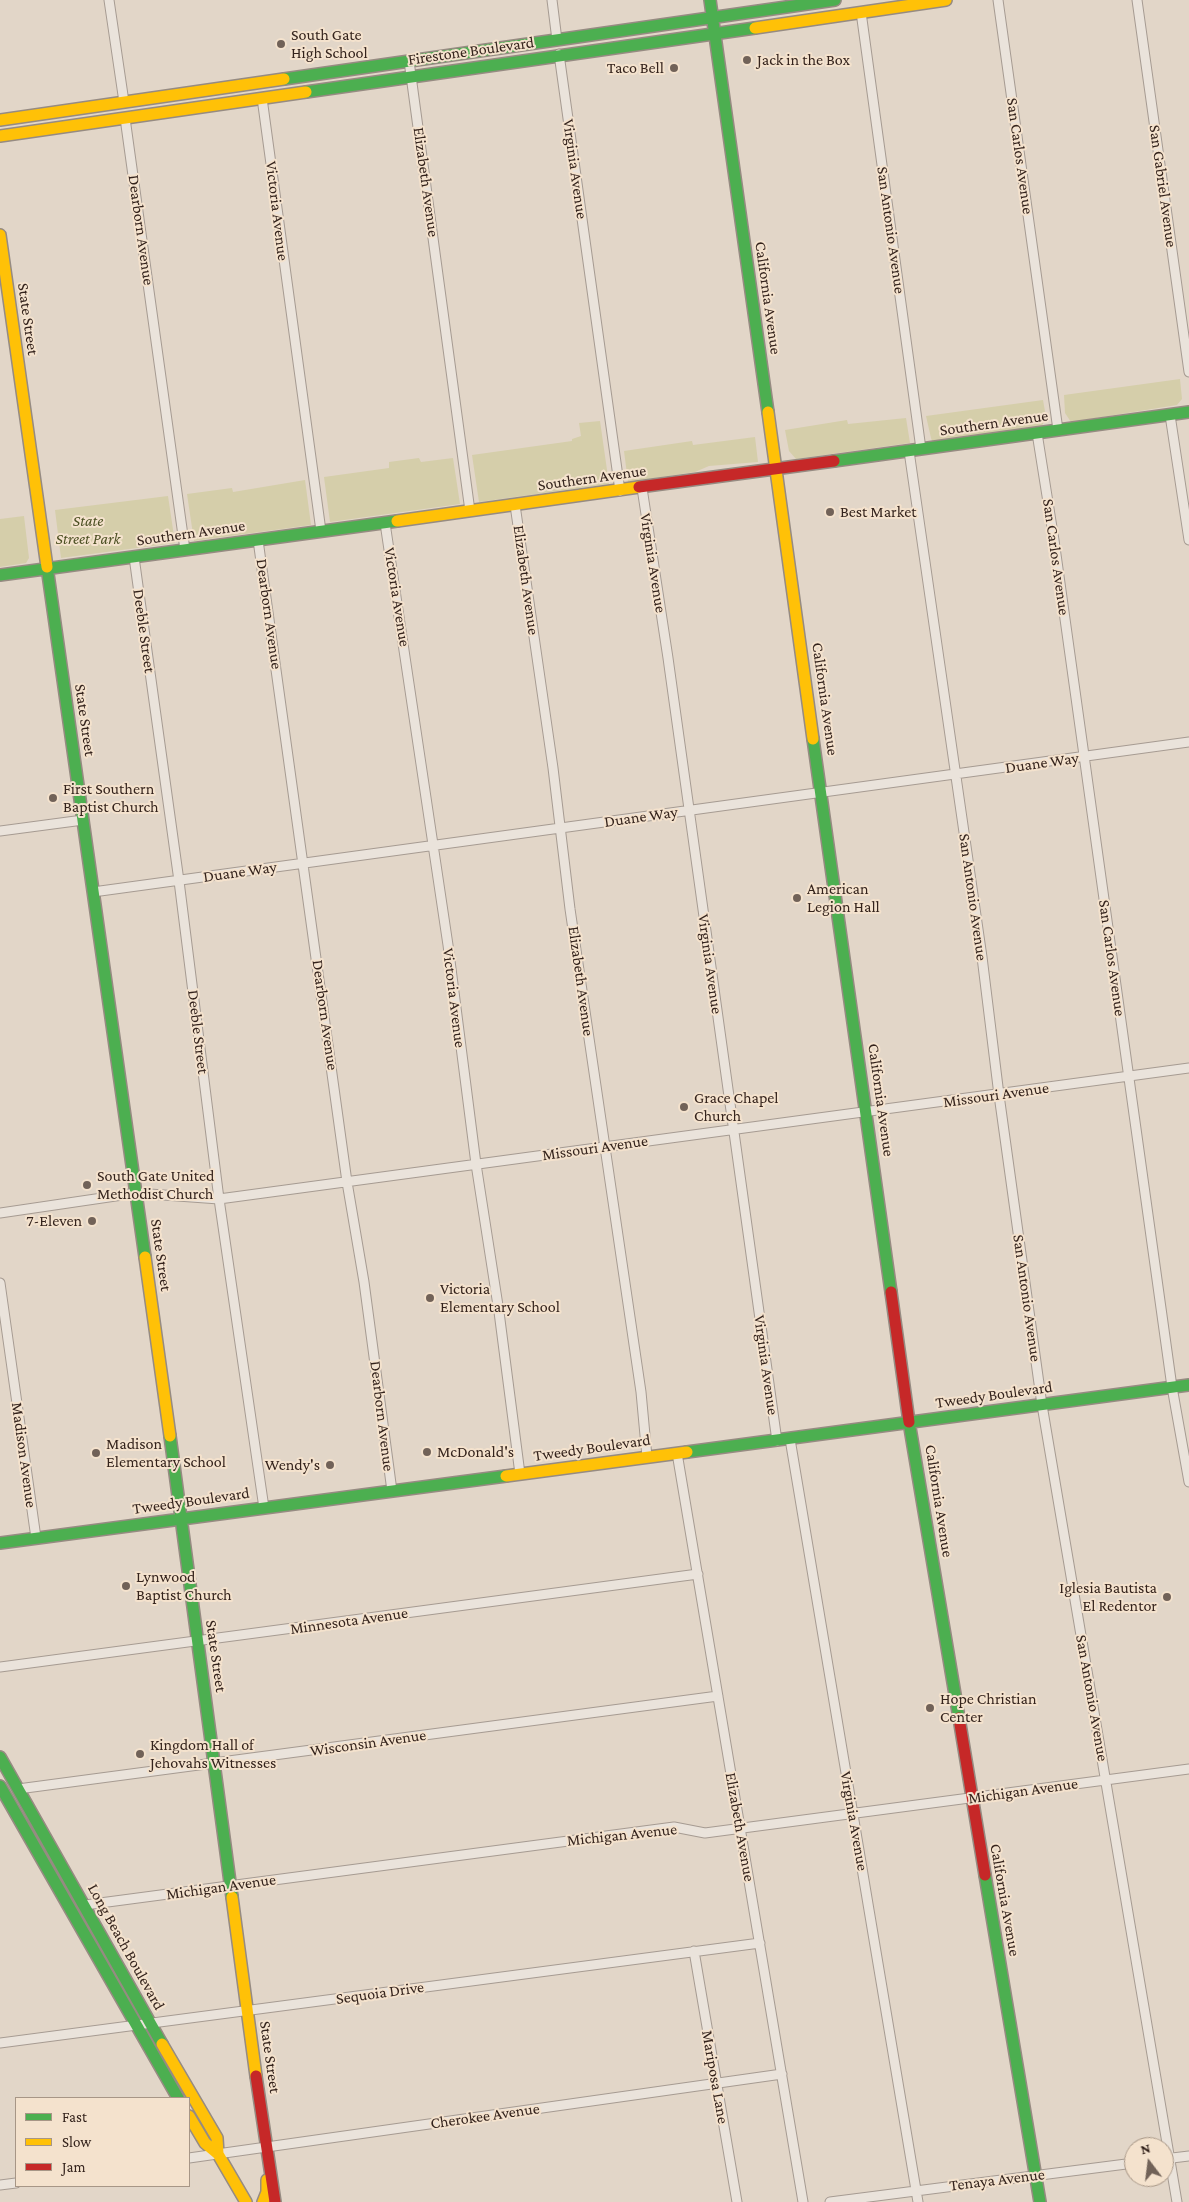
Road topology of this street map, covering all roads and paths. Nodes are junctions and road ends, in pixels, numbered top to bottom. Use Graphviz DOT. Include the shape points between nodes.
graph roads {
  1 [pos="109,0"];
  2 [pos="552,0"];
  3 [pos="710,0"];
  4 [pos="835,0"];
  5 [pos="946,0"];
  6 [pos="998,0"];
  7 [pos="1137,0"];
  8 [pos="861,12"];
  9 [pos="713,18"];
  10 [pos="715,33"];
  11 [pos="557,40"];
  12 [pos="559,54"];
  13 [pos="409,61"];
  14 [pos="411,77"];
  15 [pos="262,98"];
  16 [pos="124,102"];
  17 [pos="125,118"];
  18 [pos="0,120"];
  19 [pos="0,136"];
  20 [pos="0,235"];
  21 [pos="1189,372"];
  22 [pos="1189,412"];
  23 [pos="1170,415"];
  24 [pos="1058,430"];
  25 [pos="1037,433"];
  26 [pos="921,449"];
  27 [pos="909,450"];
  28 [pos="776,470"];
  29 [pos="642,488"];
  30 [pos="620,491"];
  31 [pos="515,505"];
  32 [pos="470,511"];
  33 [pos="386,523"];
  34 [pos="321,531"];
  35 [pos="258,540"];
  36 [pos="1189,540"];
  37 [pos="185,550"];
  38 [pos="134,557"];
  39 [pos="47,568"];
  40 [pos="0,575"];
  41 [pos="1189,742"];
  42 [pos="1085,757"];
  43 [pos="956,774"];
  44 [pos="821,792"];
  45 [pos="689,811"];
  46 [pos="83,820"];
  47 [pos="560,829"];
  48 [pos="0,831"];
  49 [pos="434,846"];
  50 [pos="304,864"];
  51 [pos="179,881"];
  52 [pos="93,892"];
  53 [pos="1189,1068"];
  54 [pos="1128,1076"];
  55 [pos="999,1095"];
  56 [pos="866,1112"];
  57 [pos="734,1130"];
  58 [pos="606,1147"];
  59 [pos="476,1164"];
  60 [pos="347,1182"];
  61 [pos="136,1193"];
  62 [pos="219,1199"];
  63 [pos="0,1213"];
  64 [pos="0,1283"];
  65 [pos="4,1338"];
  66 [pos="1189,1386"];
  67 [pos="1172,1387"];
  68 [pos="1042,1405"];
  69 [pos="909,1424"];
  70 [pos="790,1439"];
  71 [pos="776,1441"];
  72 [pos="677,1453"];
  73 [pos="647,1456"];
  74 [pos="520,1474"];
  75 [pos="1189,1482"];
  76 [pos="392,1491"];
  77 [pos="264,1508"];
  78 [pos="182,1518"];
  79 [pos="36,1538"];
  80 [pos="0,1543"];
  81 [pos="698,1574"];
  82 [pos="198,1640"];
  83 [pos="0,1667"];
  84 [pos="718,1696"];
  85 [pos="0,1757"];
  86 [pos="214,1763"];
  87 [pos="1189,1769"];
  88 [pos="0,1772"];
  89 [pos="1105,1780"];
  90 [pos="0,1786"];
  91 [pos="18,1789"];
  92 [pos="971,1798"];
  93 [pos="853,1813"];
  94 [pos="740,1828"];
  95 [pos="230,1886"];
  96 [pos="85,1905"];
  97 [pos="760,1943"];
  98 [pos="694,1951"];
  99 [pos="247,2010"];
  100 [pos="150,2023"];
  101 [pos="137,2025"];
  102 [pos="0,2043"];
  103 [pos="782,2074"];
  104 [pos="716,2083"];
  105 [pos="177,2097"];
  106 [pos="190,2118"];
  107 [pos="1163,2137"];
  108 [pos="265,2147"];
  109 [pos="218,2154"];
  110 [pos="1189,2156"];
  111 [pos="190,2158"];
  112 [pos="1174,2158"];
  113 [pos="267,2160"];
  114 [pos="1124,2164"];
  115 [pos="1035,2175"];
  116 [pos="15,2183"];
  117 [pos="0,2185"];
  118 [pos="1174,2187"];
  119 [pos="916,2191"];
  120 [pos="246,2202"];
  121 [pos="263,2202"];
  122 [pos="275,2202"];
  123 [pos="737,2202"];
  124 [pos="803,2202"];
  125 [pos="830,2202"];
  126 [pos="918,2202"];
  127 [pos="1040,2202"];
  128 [pos="1177,2202"];
  1 -- 16 [label="street"];
  2 -- 11 [label="street"];
  3 -- 9 [label="main road, California Avenue"];
  4 -- 9 [label="main road, Firestone Boulevard"];
  5 -- 8 [label="main road, Firestone Boulevard"];
  6 -- 24 [label="street, San Carlos Avenue"];
  7 -- 21 [label="street, San Gabriel Avenue"];
  8 -- 10 [label="main road, Firestone Boulevard"];
  8 -- 26 [label="street, San Antonio Avenue"];
  9 -- 10 [label="main road, California Avenue"];
  9 -- 11 [label="main road, Firestone Boulevard"];
  10 -- 12 [label="main road, Firestone Boulevard"];
  10 -- 28 [label="main road, California Avenue"];
  11 -- 13 [label="main road, Firestone Boulevard"];
  12 -- 14 [label="main road, Firestone Boulevard"];
  12 -- 30 [label="street, Virginia Avenue"];
  13 -- 14 [label="street, Elizabeth Avenue"];
  13 -- 16 [label="main road, Firestone Boulevard"];
  14 -- 15 [label="main road, Firestone Boulevard"];
  14 -- 32 [label="street, Elizabeth Avenue"];
  15 -- 17 [label="main road, Firestone Boulevard"];
  15 -- 34 [label="street, Victoria Avenue"];
  16 -- 18 [label="main road, Firestone Boulevard"];
  17 -- 19 [label="main road, Firestone Boulevard"];
  17 -- 37 [label="street, Dearborn Avenue"];
  20 -- 39 [label="main road, State Street"];
  22 -- 23 [label="main road, Southern Avenue"];
  23 -- 24 [label="main road, Southern Avenue"];
  23 -- 36 [label="street"];
  24 -- 25 [label="main road, Southern Avenue"];
  25 -- 26 [label="main road, Southern Avenue"];
  25 -- 42 [label="street, San Carlos Avenue"];
  26 -- 27 [label="main road, Southern Avenue"];
  27 -- 28 [label="main road, Southern Avenue"];
  27 -- 43 [label="street, San Antonio Avenue"];
  28 -- 29 [label="main road, Southern Avenue"];
  28 -- 44 [label="main road, California Avenue"];
  29 -- 30 [label="main road, Southern Avenue"];
  29 -- 45 [label="street, Virginia Avenue"];
  30 -- 31 [label="main road, Southern Avenue"];
  31 -- 32 [label="main road, Southern Avenue"];
  31 -- 47 [label="street, Elizabeth Avenue"];
  32 -- 33 [label="main road, Southern Avenue"];
  33 -- 34 [label="main road, Southern Avenue"];
  33 -- 49 [label="street, Victoria Avenue"];
  34 -- 35 [label="main road, Southern Avenue"];
  35 -- 37 [label="main road, Southern Avenue"];
  35 -- 50 [label="street, Dearborn Avenue"];
  37 -- 38 [label="main road, Southern Avenue"];
  38 -- 39 [label="main road, Southern Avenue"];
  38 -- 51 [label="street, Deeble Street"];
  39 -- 40 [label="main road, Southern Avenue"];
  39 -- 46 [label="main road, State Street"];
  41 -- 42 [label="street, Duane Way"];
  42 -- 43 [label="street, Duane Way"];
  42 -- 54 [label="street, San Carlos Avenue"];
  43 -- 44 [label="street, Duane Way"];
  43 -- 55 [label="street, San Antonio Avenue"];
  44 -- 45 [label="street, Duane Way"];
  44 -- 56 [label="main road, California Avenue"];
  45 -- 47 [label="street, Duane Way"];
  45 -- 57 [label="street, Virginia Avenue"];
  46 -- 48 [label="street"];
  46 -- 52 [label="main road, State Street"];
  47 -- 49 [label="street, Duane Way"];
  47 -- 58 [label="street, Elizabeth Avenue"];
  49 -- 50 [label="street, Duane Way"];
  49 -- 59 [label="street, Victoria Avenue"];
  50 -- 51 [label="street, Duane Way"];
  50 -- 60 [label="street, Dearborn Avenue"];
  51 -- 52 [label="street, Duane Way"];
  51 -- 62 [label="street, Deeble Street"];
  52 -- 61 [label="main road, State Street"];
  53 -- 54 [label="street, Missouri Avenue"];
  54 -- 55 [label="street, Missouri Avenue"];
  54 -- 67 [label="street, San Carlos Avenue"];
  55 -- 56 [label="street, Missouri Avenue"];
  55 -- 68 [label="street, San Antonio Avenue"];
  56 -- 57 [label="street, Missouri Avenue"];
  56 -- 69 [label="main road, California Avenue"];
  57 -- 58 [label="street, Missouri Avenue"];
  57 -- 71 [label="street, Virginia Avenue"];
  58 -- 59 [label="street, Missouri Avenue"];
  58 -- 73 [label="street, Elizabeth Avenue"];
  59 -- 60 [label="street, Missouri Avenue"];
  59 -- 74 [label="street, Victoria Avenue"];
  60 -- 62 [label="street, Missouri Avenue"];
  60 -- 76 [label="street, Dearborn Avenue" via="362,1263"];
  61 -- 62 [label="street, Missouri Avenue"];
  61 -- 63 [label="street, Missouri Avenue"];
  61 -- 78 [label="main road, State Street"];
  62 -- 77 [label="street, Deeble Street"];
  64 -- 65 [label="street, Madison Avenue"];
  65 -- 79 [label="street, Madison Avenue"];
  66 -- 67 [label="main road, Tweedy Boulevard"];
  67 -- 68 [label="main road, Tweedy Boulevard"];
  67 -- 75 [label="street, San Carlos Avenue"];
  68 -- 69 [label="main road, Tweedy Boulevard"];
  68 -- 89 [label="street, San Antonio Avenue"];
  69 -- 70 [label="main road, Tweedy Boulevard"];
  69 -- 92 [label="main road, California Avenue"];
  70 -- 71 [label="main road, Tweedy Boulevard"];
  70 -- 93 [label="street, Virginia Avenue"];
  71 -- 72 [label="main road, Tweedy Boulevard"];
  72 -- 73 [label="main road, Tweedy Boulevard"];
  72 -- 81 [label="street, Elizabeth Avenue"];
  73 -- 74 [label="main road, Tweedy Boulevard"];
  74 -- 76 [label="main road, Tweedy Boulevard"];
  76 -- 77 [label="main road, Tweedy Boulevard"];
  77 -- 78 [label="main road, Tweedy Boulevard"];
  78 -- 79 [label="main road, Tweedy Boulevard"];
  78 -- 82 [label="main road, State Street"];
  79 -- 80 [label="main road, Tweedy Boulevard"];
  81 -- 82 [label="street, Minnesota Avenue"];
  81 -- 84 [label="street, Elizabeth Avenue"];
  82 -- 83 [label="street, Minnesota Avenue"];
  82 -- 86 [label="main road, State Street"];
  84 -- 86 [label="street, Wisconsin Avenue"];
  84 -- 94 [label="street, Elizabeth Avenue"];
  85 -- 91 [label="main road, Long Beach Boulevard"];
  86 -- 91 [label="street, Wisconsin Avenue"];
  86 -- 95 [label="main road, State Street"];
  87 -- 89 [label="street, Michigan Avenue"];
  88 -- 91 [label="main road" via="9,1787"];
  89 -- 92 [label="street, Michigan Avenue"];
  89 -- 107 [label="street, San Antonio Avenue"];
  90 -- 101 [label="main road, Long Beach Boulevard"];
  91 -- 96 [label="main road, Long Beach Boulevard"];
  92 -- 93 [label="street, Michigan Avenue"];
  92 -- 115 [label="main road, California Avenue"];
  93 -- 94 [label="street, Michigan Avenue"];
  93 -- 119 [label="street, Virginia Avenue"];
  94 -- 95 [label="street, Michigan Avenue" via="705,1832 674,1826"];
  94 -- 97 [label="street, Elizabeth Avenue"];
  95 -- 96 [label="street, Michigan Avenue"];
  95 -- 99 [label="main road, State Street"];
  96 -- 100 [label="main road, Long Beach Boulevard"];
  97 -- 98 [label="street, Sequoia Drive"];
  97 -- 103 [label="street, Elizabeth Avenue"];
  98 -- 99 [label="street, Sequoia Drive"];
  98 -- 104 [label="street, Mariposa Lane"];
  99 -- 100 [label="street, Sequoia Drive"];
  99 -- 108 [label="main road, State Street"];
  100 -- 101 [label="street, Sequoia Drive"];
  100 -- 109 [label="main road, Long Beach Boulevard" via="217,2138"];
  101 -- 102 [label="street, Sequoia Drive"];
  101 -- 105 [label="main road, Long Beach Boulevard"];
  103 -- 104 [label="street, Cherokee Avenue"];
  103 -- 124 [label="street, Elizabeth Avenue"];
  104 -- 108 [label="street, Cherokee Avenue"];
  104 -- 123 [label="street, Mariposa Lane"];
  106 -- 109 [label="main road, Long Beach Boulevard" via="205,2143"];
  108 -- 109 [label="street, Cherokee Avenue"];
  108 -- 113 [label="main road, State Street"];
  109 -- 111 [label="street, Cherokee Avenue"];
  109 -- 120 [label="main road, Long Beach Boulevard"];
  110 -- 112 [label="street"];
  113 -- 121 [label="main road, State Street" via="267,2192"];
  113 -- 122 [label="main road, State Street"];
  114 -- 115 [label="street, Tenaya Avenue"];
  115 -- 119 [label="street, Tenaya Avenue"];
  115 -- 127 [label="main road, California Avenue"];
  116 -- 117 [label="street"];
  118 -- 128 [label="street, San Antonio Avenue"];
  119 -- 125 [label="street, Tenaya Avenue"];
  119 -- 126 [label="street, Virginia Avenue"];
}
